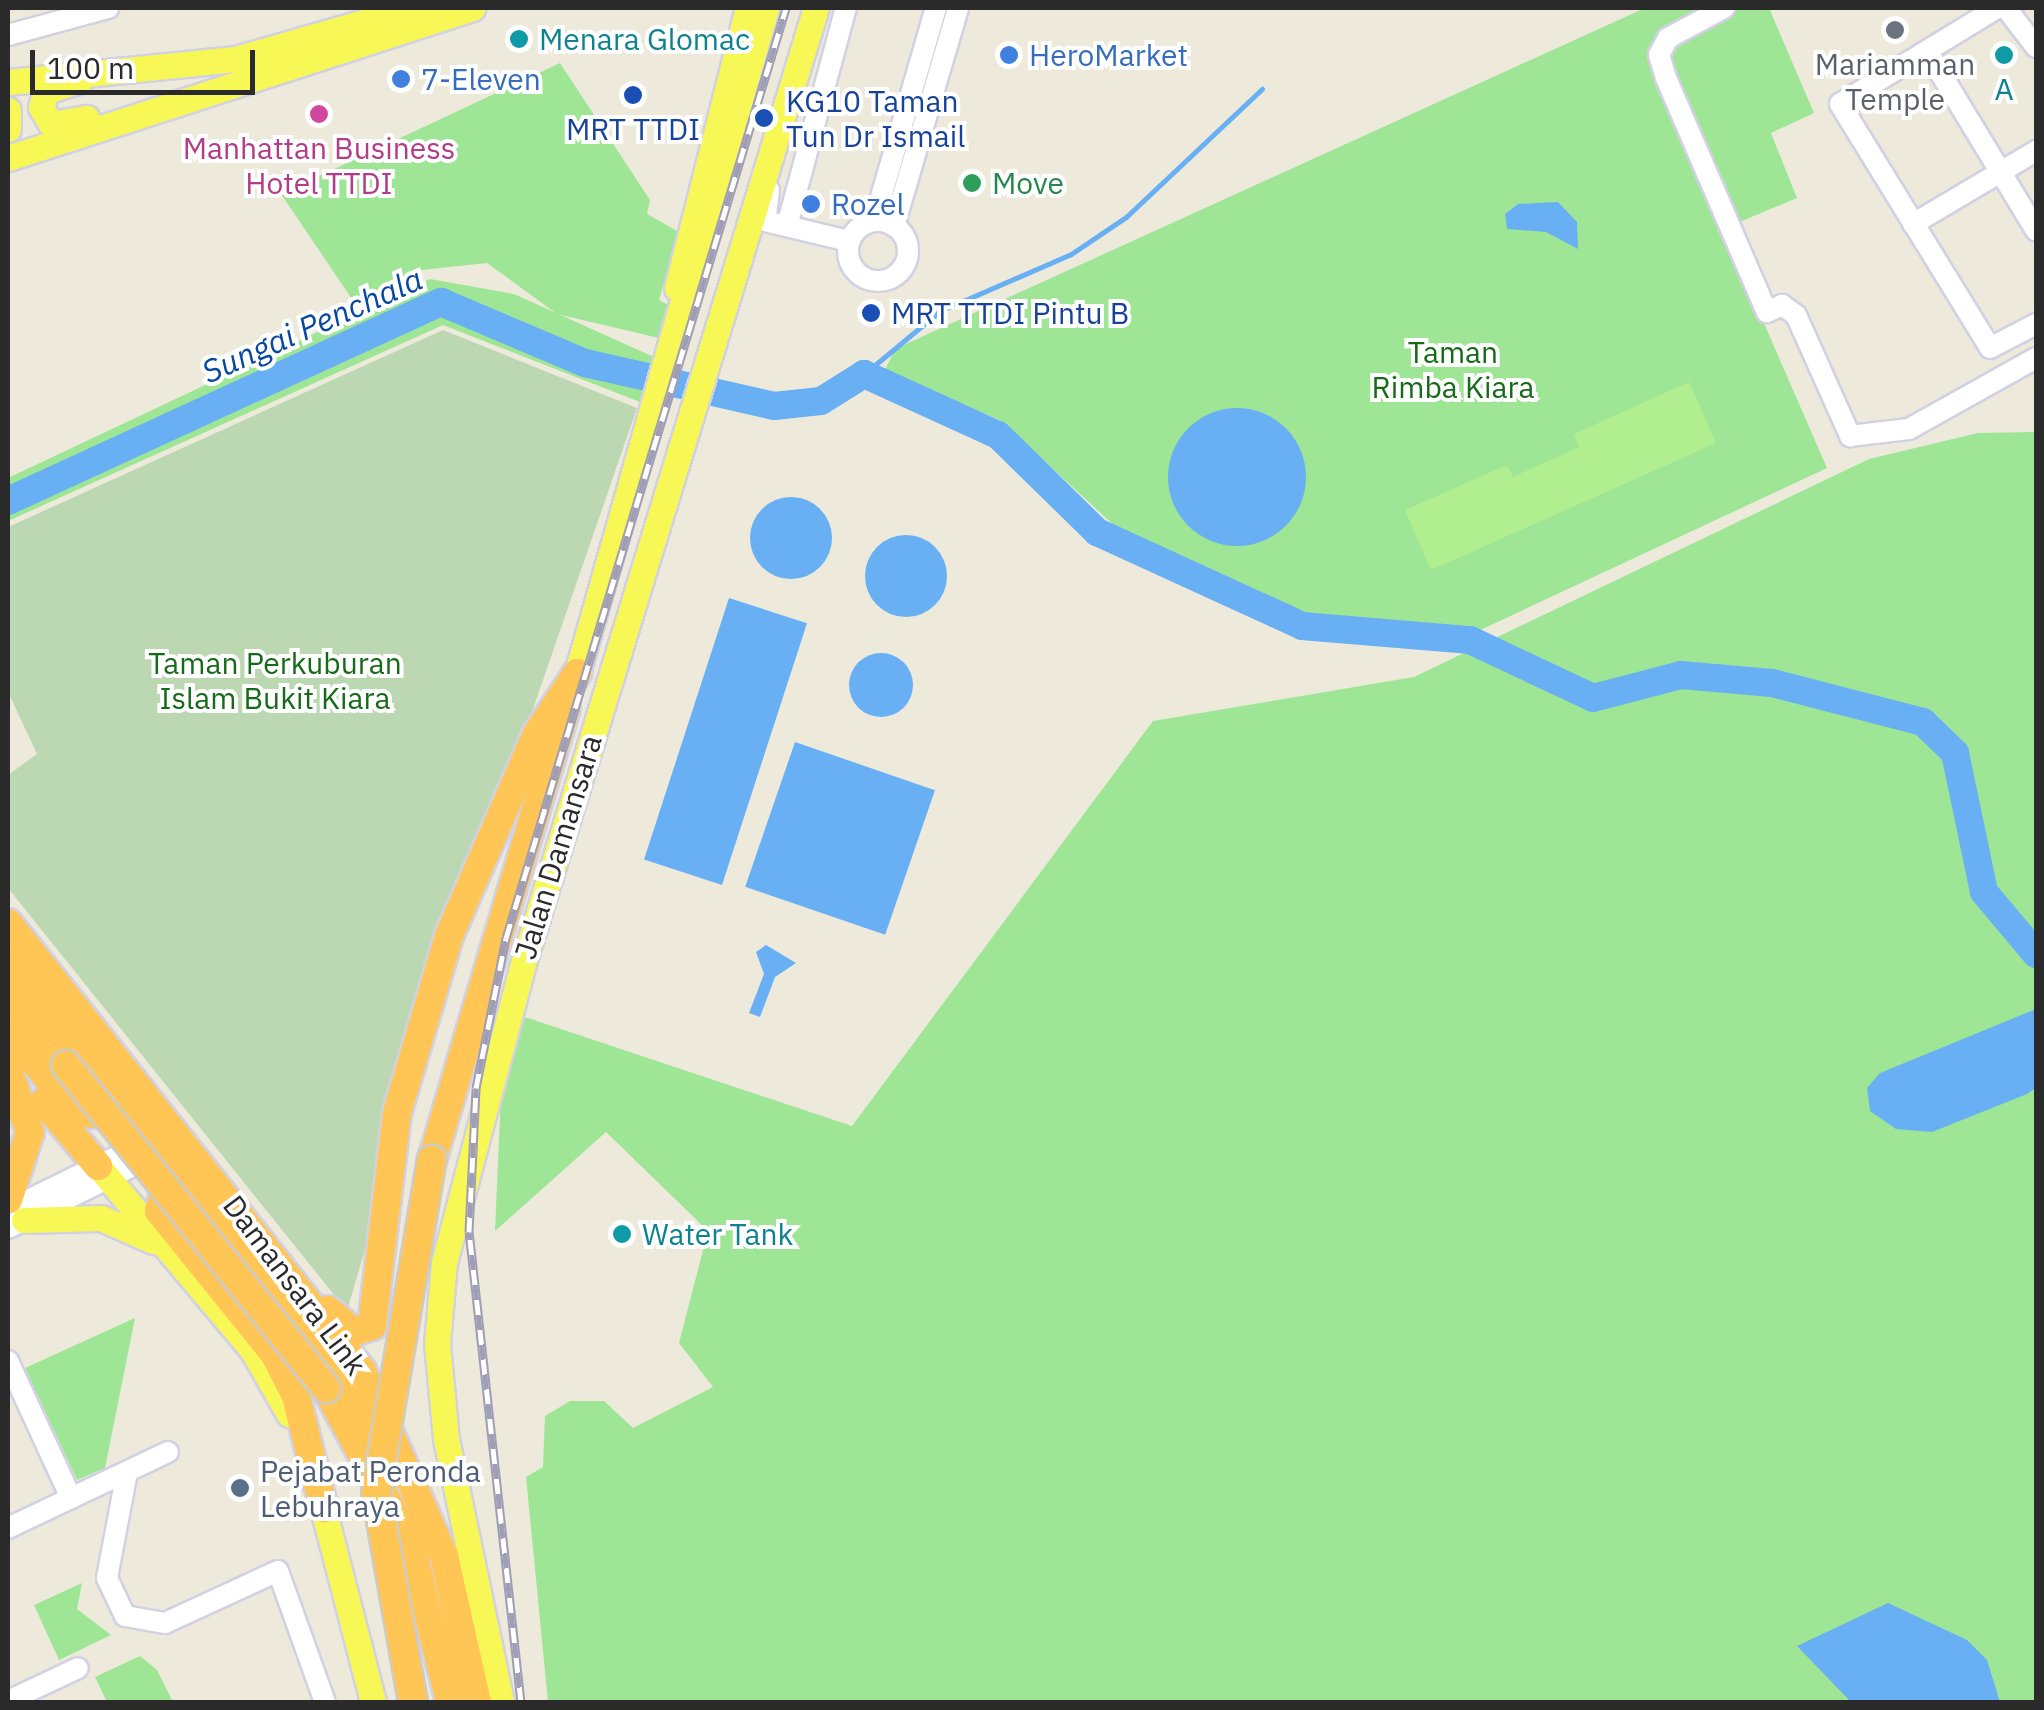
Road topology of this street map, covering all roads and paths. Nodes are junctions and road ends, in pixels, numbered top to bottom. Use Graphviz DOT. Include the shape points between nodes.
graph roads {
  1 [pos="108,8"];
  2 [pos="413,8"];
  3 [pos="472,8"];
  4 [pos="748,8"];
  5 [pos="766,8"];
  6 [pos="779,8"];
  7 [pos="816,8"];
  8 [pos="846,8"];
  9 [pos="936,8"];
  10 [pos="958,8"];
  11 [pos="1724,8"];
  12 [pos="1998,8"];
  13 [pos="2006,8"];
  14 [pos="8,35"];
  15 [pos="2036,46"];
  16 [pos="1928,50"];
  17 [pos="126,70"];
  18 [pos="8,82"];
  19 [pos="179,100"];
  20 [pos="8,110"];
  21 [pos="736,126"];
  22 [pos="8,129"];
  23 [pos="2036,152"];
  24 [pos="772,154"];
  25 [pos="8,158"];
  26 [pos="2001,172"];
  27 [pos="884,224"];
  28 [pos="1912,224"];
  29 [pos="787,226"];
  30 [pos="2036,230"];
  31 [pos="849,241"];
  32 [pos="684,312"];
  33 [pos="2036,324"];
  34 [pos="2036,358"];
  35 [pos="577,673"];
  36 [pos="8,923"];
  37 [pos="8,960"];
  38 [pos="8,996"];
  39 [pos="8,1030"];
  40 [pos="8,1059"];
  41 [pos="8,1069"];
  42 [pos="105,1081"];
  43 [pos="158,1145"];
  44 [pos="103,1172"];
  45 [pos="200,1193"];
  46 [pos="12,1214"];
  47 [pos="170,1252"];
  48 [pos="300,1286"];
  49 [pos="8,1361"];
  50 [pos="168,1452"];
  51 [pos="127,1472"];
  52 [pos="71,1498"];
  53 [pos="324,1509"];
  54 [pos="8,1528"];
  55 [pos="444,1556"];
  56 [pos="78,1668"];
  57 [pos="8,1701"];
  58 [pos="325,1702"];
  59 [pos="373,1702"];
  60 [pos="413,1702"];
  61 [pos="450,1702"];
  62 [pos="477,1702"];
  63 [pos="501,1702"];
  1 -- 14 [label="street"];
  2 -- 17 [label="main road" via="234,59"];
  3 -- 19 [label="main road"];
  4 -- 32 [label="main road" via="685,233 676,286"];
  5 -- 21 [label="main road"];
  6 -- 21 [label="main road"];
  7 -- 24 [label="main road, Jalan Damansara"];
  8 -- 29 [label="street"];
  9 -- 27 [label="street"];
  10 -- 27 [label="street"];
  11 -- 34 [label="street" via="1685,26 1659,55 1767,312 1782,305 1796,315 1850,436 1909,429"];
  12 -- 16 [label="street"];
  13 -- 15 [label="street"];
  16 -- 26 [label="street"];
  16 -- 28 [label="street" via="1840,104"];
  17 -- 18 [label="main road"];
  17 -- 19 [label="main road" via="46,91 44,118 62,125"];
  19 -- 25 [label="main road"];
  20 -- 22 [label="main road"];
  21 -- 32 [label="main road"];
  23 -- 26 [label="street"];
  24 -- 29 [label="street" via="765,221"];
  24 -- 63 [label="main road, Jalan Damansara" via="516,986 444,1263 437,1344 446,1439"];
  26 -- 28 [label="street"];
  26 -- 30 [label="street"];
  27 -- 31 [label="street"];
  27 -- 31 [label="street" via="907,259 888,280 854,269"];
  28 -- 33 [label="street" via="1990,348"];
  29 -- 31 [label="street"];
  32 -- 35 [label="main road"];
  35 -- 48 [label="highway" via="537,734 449,936 397,1113 372,1326 353,1332"];
  35 -- 60 [label="highway, bridge" via="432,1160 376,1493"];
  36 -- 48 [label="highway, Damansara Link"];
  37 -- 42 [label="highway"];
  38 -- 61 [label="highway, Damansara Link, bridge" via="326,1388 412,1544"];
  39 -- 42 [label="highway" via="76,1112 110,1103"];
  40 -- 44 [label="highway"];
  41 -- 46 [label="highway" via="30,1132"];
  42 -- 43 [label="highway"];
  43 -- 44 [label="street"];
  43 -- 45 [label="highway"];
  44 -- 46 [label="street"];
  44 -- 47 [label="main road"];
  45 -- 53 [label="highway" via="166,1187 159,1211 275,1355 296,1396"];
  45 -- 55 [label="highway" via="340,1374"];
  46 -- 47 [label="main road" via="101,1218"];
  47 -- 53 [label="main road" via="283,1398"];
  48 -- 55 [label="highway, Damansara Link" via="362,1370"];
  49 -- 52 [label="street"];
  50 -- 51 [label="street"];
  51 -- 52 [label="street"];
  51 -- 58 [label="street" via="107,1578 124,1616 166,1622 278,1571"];
  52 -- 54 [label="street"];
  53 -- 59 [label="main road"];
  55 -- 62 [label="highway, Damansara Link"];
  56 -- 57 [label="street"];
}
